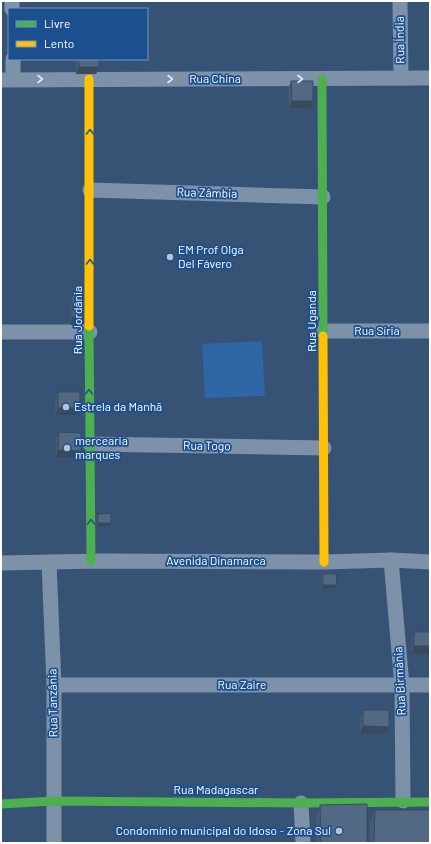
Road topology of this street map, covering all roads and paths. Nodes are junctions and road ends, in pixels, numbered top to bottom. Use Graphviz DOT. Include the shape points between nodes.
graph roads {
  1 [pos="400,1"];
  2 [pos="13,60"];
  3 [pos="401,78"];
  4 [pos="430,78"];
  5 [pos="89,79"];
  6 [pos="322,79"];
  7 [pos="7,80"];
  8 [pos="90,190"];
  9 [pos="324,197"];
  10 [pos="324,330"];
  11 [pos="430,331"];
  12 [pos="1,332"];
  13 [pos="90,332"];
  14 [pos="90,444"];
  15 [pos="324,448"];
  16 [pos="391,560"];
  17 [pos="91,561"];
  18 [pos="50,562"];
  19 [pos="324,562"];
  20 [pos="430,562"];
  21 [pos="1,563"];
  22 [pos="54,685"];
  23 [pos="430,685"];
  24 [pos="402,686"];
  25 [pos="54,801"];
  26 [pos="403,801"];
  27 [pos="430,802"];
  28 [pos="301,803"];
  29 [pos="1,804"];
  30 [pos="54,843"];
  31 [pos="303,843"];
  1 -- 3 [label="street, Rua Índia"];
  2 -- 7 [label="street"];
  3 -- 4 [label="street, Rua China"];
  3 -- 6 [label="street, Rua China"];
  5 -- 6 [label="street, Rua China, one-way"];
  7 -- 5 [label="street, Rua China, one-way"];
  8 -- 5 [label="street, Rua Jordânia, one-way"];
  6 -- 9 [label="street, Rua Uganda"];
  8 -- 9 [label="street, Rua Zâmbia"];
  13 -- 8 [label="street, Rua Jordânia, one-way"];
  9 -- 10 [label="street, Rua Uganda"];
  10 -- 11 [label="street, Rua Síria"];
  10 -- 15 [label="street, Rua Uganda"];
  12 -- 13 [label="street"];
  14 -- 13 [label="street, Rua Jordânia, one-way"];
  14 -- 15 [label="street, Rua Togo"];
  17 -- 14 [label="street, Rua Jordânia, one-way"];
  15 -- 19 [label="street, Rua Uganda"];
  16 -- 19 [label="street, Avenida Dinamarca"];
  16 -- 20 [label="street, Avenida Dinamarca"];
  16 -- 24 [label="street, Rua Birmânia"];
  17 -- 18 [label="street, Avenida Dinamarca"];
  17 -- 19 [label="street, Avenida Dinamarca"];
  18 -- 21 [label="street, Avenida Dinamarca"];
  18 -- 22 [label="street, Rua Tanzânia"];
  22 -- 24 [label="street, Rua Zaire"];
  22 -- 25 [label="street, Rua Tanzânia"];
  23 -- 24 [label="street, Rua Zaire"];
  24 -- 26 [label="street, Rua Birmânia"];
  25 -- 28 [label="street, Rua Madagascar"];
  25 -- 29 [label="street, Rua Madagascar"];
  25 -- 30 [label="street, Rua Tanzânia"];
  26 -- 27 [label="street, Rua Madagascar"];
  26 -- 28 [label="street, Rua Madagascar"];
  28 -- 31 [label="street"];
}
